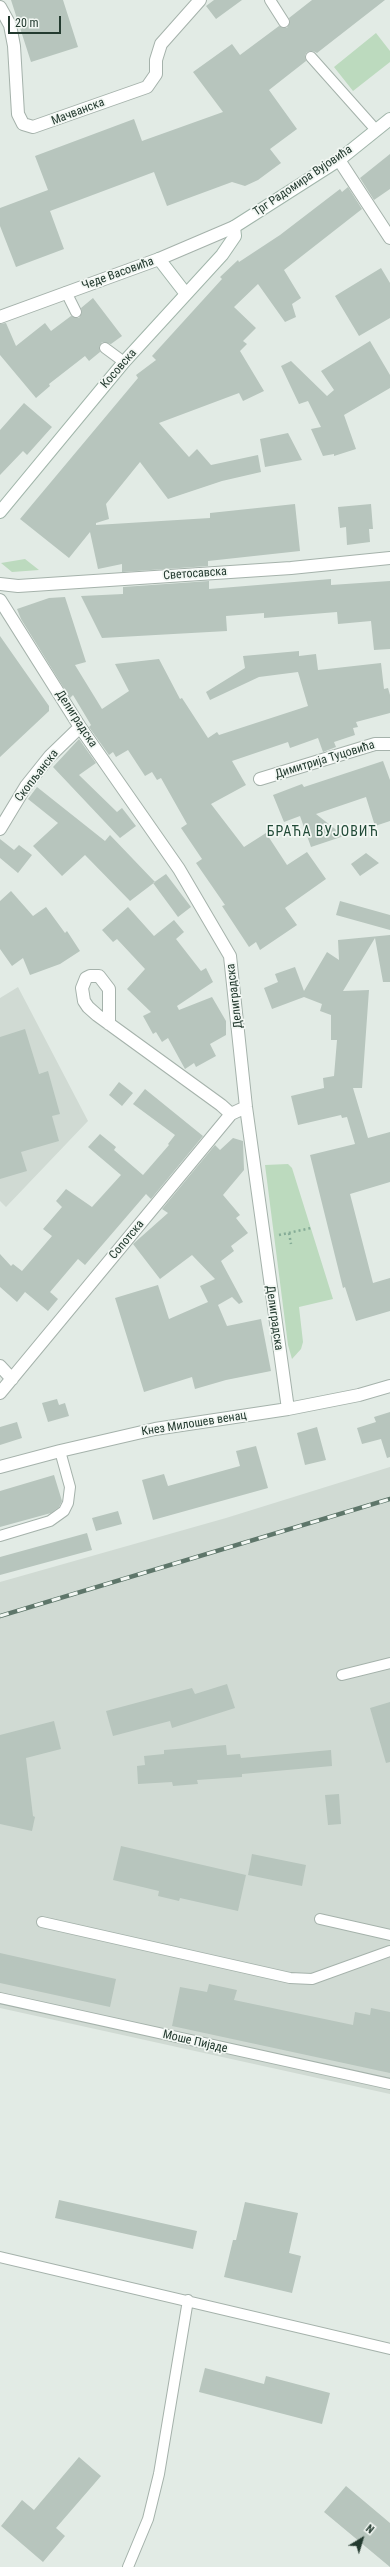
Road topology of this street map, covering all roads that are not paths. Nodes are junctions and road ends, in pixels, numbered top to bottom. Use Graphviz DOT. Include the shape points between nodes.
graph roads {
  1 [pos="200,0"];
  2 [pos="270,0"];
  3 [pos="0,7"];
  4 [pos="284,22"];
  5 [pos="311,57"];
  6 [pos="390,119"];
  7 [pos="376,130"];
  8 [pos="339,160"];
  9 [pos="234,227"];
  10 [pos="390,238"];
  11 [pos="159,259"];
  12 [pos="66,292"];
  13 [pos="186,294"];
  14 [pos="76,312"];
  15 [pos="0,317"];
  16 [pos="105,348"];
  17 [pos="124,362"];
  18 [pos="0,512"];
  19 [pos="390,558"];
  20 [pos="0,584"];
  21 [pos="0,600"];
  22 [pos="80,727"];
  23 [pos="390,744"];
  24 [pos="260,780"];
  25 [pos="0,829"];
  26 [pos="109,1024"];
  27 [pos="246,1108"];
  28 [pos="231,1114"];
  29 [pos="0,1366"];
  30 [pos="12,1379"];
  31 [pos="390,1386"];
  32 [pos="0,1394"];
  33 [pos="288,1409"];
  34 [pos="60,1451"];
  35 [pos="0,1468"];
  36 [pos="0,1536"];
  37 [pos="390,1663"];
  38 [pos="342,1675"];
  39 [pos="320,1919"];
  40 [pos="42,1922"];
  41 [pos="390,1935"];
  42 [pos="390,1951"];
  43 [pos="0,1998"];
  44 [pos="390,2084"];
  45 [pos="0,2257"];
  46 [pos="188,2300"];
  47 [pos="390,2349"];
  48 [pos="128,2567"];
  1 -- 3 [label="street, Мачванска" via="161,44 156,60 156,74 147,87 33,128 23,124 18,114 14,46 10,26"];
  2 -- 4 [label="lane"];
  5 -- 7 [label="lane"];
  6 -- 7 [label="street, Трг Радомира Вујовића"];
  7 -- 8 [label="street, Трг Радомира Вујовића"];
  8 -- 9 [label="street, Трг Радомира Вујовића"];
  8 -- 10 [label="street"];
  9 -- 11 [label="street, Чеде Васовића"];
  9 -- 13 [label="street, Косовска" via="232,242"];
  11 -- 12 [label="street, Чеде Васовића"];
  11 -- 13 [label="street"];
  12 -- 14 [label="lane"];
  12 -- 15 [label="street, Чеде Васовића"];
  13 -- 17 [label="street, Косовска"];
  16 -- 17 [label="lane"];
  17 -- 18 [label="street, Косовска"];
  19 -- 20 [label="street, Светосавска" via="291,568 18,586"];
  21 -- 22 [label="street, Делиградска"];
  22 -- 25 [label="street, Скопљанска" via="50,756 26,786"];
  22 -- 27 [label="street, Делиградска" via="179,869 230,956"];
  23 -- 24 [label="street, Димитрија Туцовића" via="375,744"];
  26 -- 28 [label="street"];
  27 -- 28 [label="street, Сопотска"];
  27 -- 33 [label="street, Делиградска"];
  28 -- 30 [label="street, Сопотска"];
  29 -- 30 [label="street"];
  30 -- 32 [label="street, Сопотска"];
  31 -- 33 [label="street, Кнез Милошев венац"];
  33 -- 34 [label="street, Кнез Милошев венац" via="155,1429"];
  34 -- 35 [label="street, Кнез Милошев венац"];
  34 -- 36 [label="lane" via="70,1488 69,1500 64,1511 50,1521"];
  37 -- 38 [label="lane"];
  39 -- 41 [label="lane"];
  40 -- 42 [label="lane" via="290,1978 312,1979"];
  43 -- 44 [label="lane, Моше Пијаде"];
  45 -- 46 [label="lane"];
  46 -- 47 [label="lane"];
  46 -- 48 [label="lane" via="159,2474 148,2518"];
}
